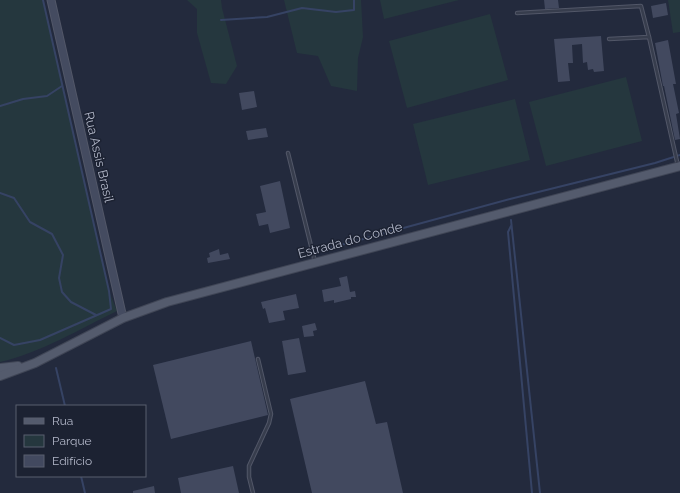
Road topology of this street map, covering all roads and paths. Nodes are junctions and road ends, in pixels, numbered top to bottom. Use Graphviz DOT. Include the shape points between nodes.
graph roads {
  1 [pos="51,0"];
  2 [pos="517,13"];
  3 [pos="648,37"];
  4 [pos="609,39"];
  5 [pos="288,153"];
  6 [pos="678,163"];
  7 [pos="315,262"];
  8 [pos="123,318"];
  9 [pos="258,359"];
  10 [pos="35,363"];
  11 [pos="0,368"];
  12 [pos="0,375"];
  13 [pos="252,493"];
  1 -- 8 [label="street, Rua Assis Brasil"];
  2 -- 3 [label="lane" via="641,6"];
  3 -- 4 [label="lane"];
  3 -- 6 [label="lane"];
  5 -- 7 [label="lane"];
  6 -- 7 [label="main road, Estrada do Conde"];
  7 -- 8 [label="main road, Estrada do Conde" via="167,302"];
  8 -- 10 [label="main road, Estrada do Conde"];
  9 -- 13 [label="lane" via="271,414 249,466"];
  10 -- 11 [label="main road, Estrada do Conde"];
  10 -- 12 [label="main road, Estrada do Conde"];
}
